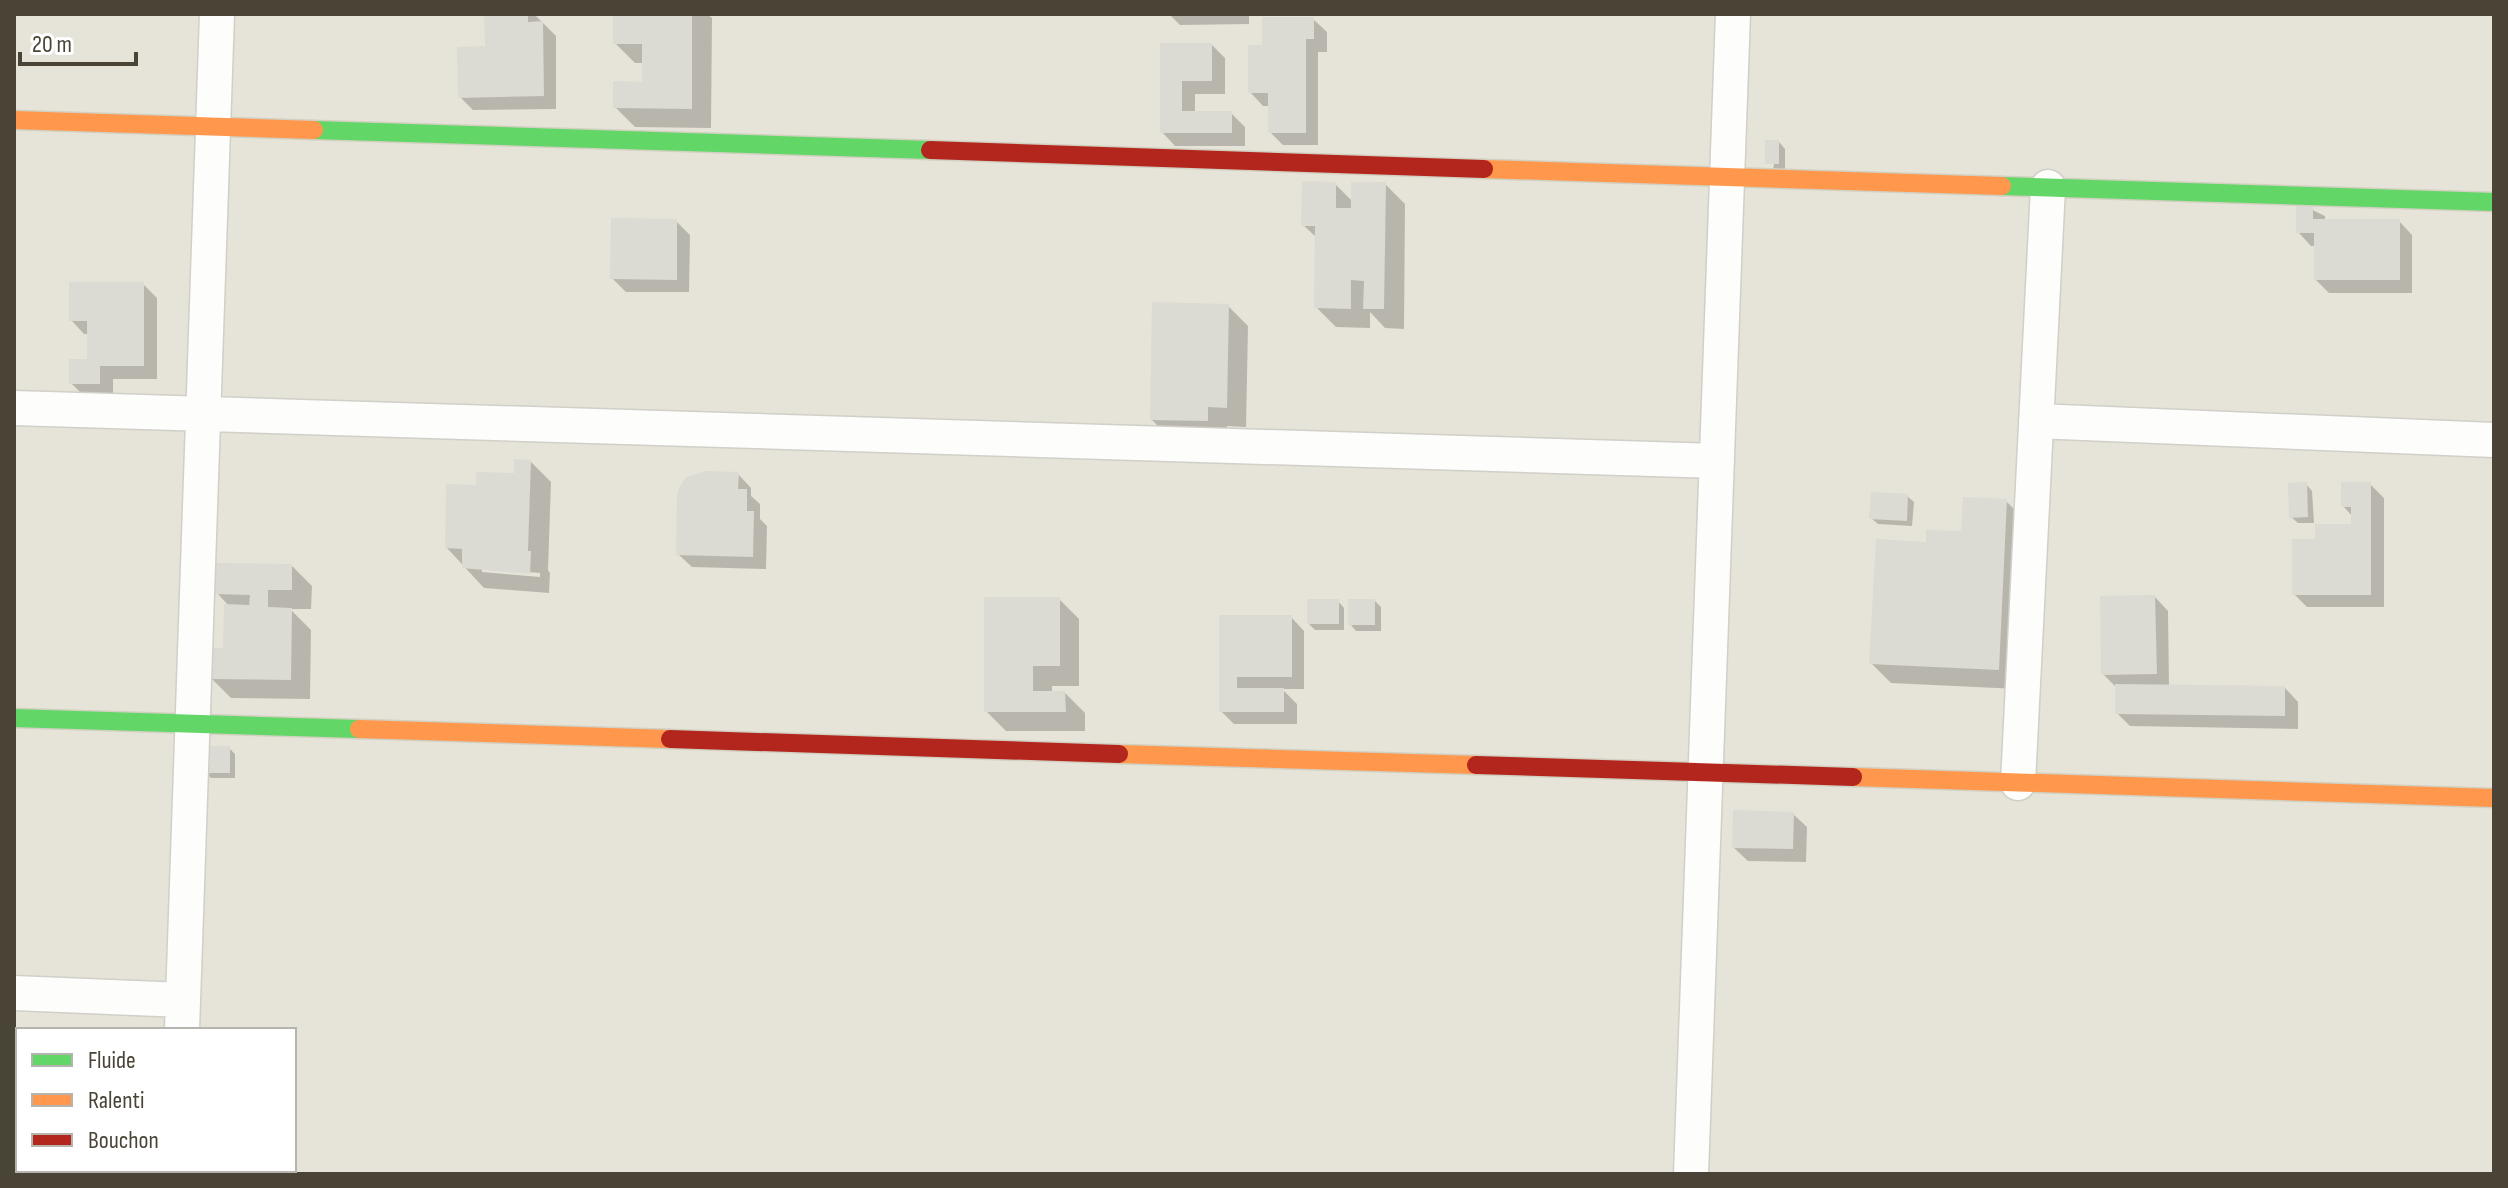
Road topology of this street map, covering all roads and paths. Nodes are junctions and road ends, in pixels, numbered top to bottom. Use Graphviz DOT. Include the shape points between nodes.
graph roads {
  1 [pos="217,14"];
  2 [pos="1733,14"];
  3 [pos="14,120"];
  4 [pos="213,127"];
  5 [pos="1727,177"];
  6 [pos="2048,187"];
  7 [pos="2494,202"];
  8 [pos="14,408"];
  9 [pos="203,414"];
  10 [pos="2036,421"];
  11 [pos="2494,440"];
  12 [pos="1717,461"];
  13 [pos="14,718"];
  14 [pos="192,724"];
  15 [pos="1706,773"];
  16 [pos="2018,783"];
  17 [pos="2494,798"];
  18 [pos="14,993"];
  19 [pos="182,1015"];
  20 [pos="1691,1174"];
  1 -- 4 [label="street"];
  2 -- 5 [label="street"];
  3 -- 4 [label="street"];
  4 -- 5 [label="street"];
  4 -- 9 [label="street"];
  5 -- 6 [label="street"];
  5 -- 12 [label="street"];
  6 -- 7 [label="street"];
  6 -- 10 [label="street"];
  8 -- 9 [label="street"];
  9 -- 12 [label="street"];
  9 -- 14 [label="street"];
  10 -- 11 [label="street"];
  10 -- 16 [label="street"];
  12 -- 15 [label="street"];
  13 -- 14 [label="street"];
  14 -- 15 [label="street"];
  14 -- 19 [label="street"];
  15 -- 16 [label="street"];
  15 -- 20 [label="street"];
  16 -- 17 [label="street"];
  18 -- 19 [label="street"];
}
